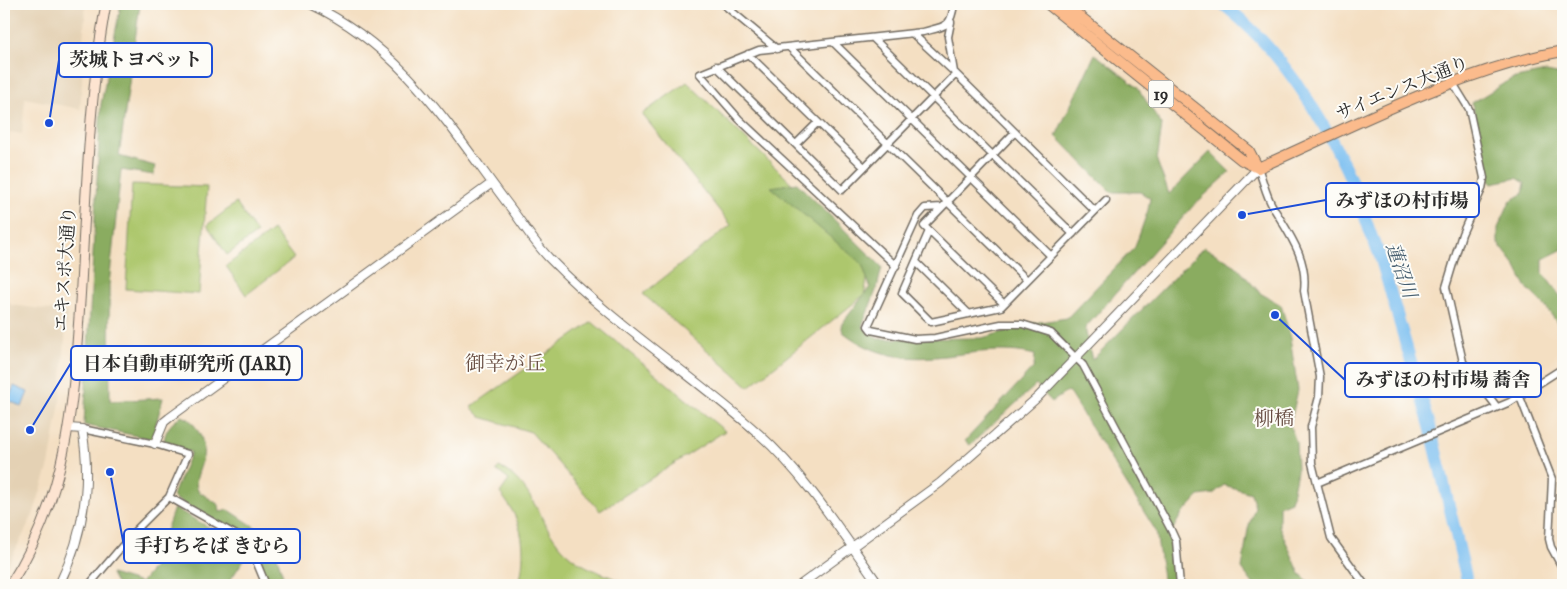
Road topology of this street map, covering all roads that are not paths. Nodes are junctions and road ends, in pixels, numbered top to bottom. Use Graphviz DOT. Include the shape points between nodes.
graph roads {
  1 [pos="106,4"];
  2 [pos="310,4"];
  3 [pos="724,4"];
  4 [pos="954,4"];
  5 [pos="1048,4"];
  6 [pos="1064,4"];
  7 [pos="951,22"];
  8 [pos="913,34"];
  9 [pos="874,39"];
  10 [pos="834,43"];
  11 [pos="777,48"];
  12 [pos="789,48"];
  13 [pos="1563,51"];
  14 [pos="748,54"];
  15 [pos="716,66"];
  16 [pos="955,73"];
  17 [pos="1453,83"];
  18 [pos="933,97"];
  19 [pos="911,119"];
  20 [pos="818,122"];
  21 [pos="1015,132"];
  22 [pos="796,144"];
  23 [pos="888,144"];
  24 [pos="992,155"];
  25 [pos="864,167"];
  26 [pos="1258,168"];
  27 [pos="971,178"];
  28 [pos="492,183"];
  29 [pos="1106,200"];
  30 [pos="947,202"];
  31 [pos="942,207"];
  32 [pos="1096,211"];
  33 [pos="929,231"];
  34 [pos="1073,234"];
  35 [pos="1051,256"];
  36 [pos="916,262"];
  37 [pos="896,266"];
  38 [pos="1027,280"];
  39 [pos="1004,304"];
  40 [pos="969,314"];
  41 [pos="1077,359"];
  42 [pos="1563,368"];
  43 [pos="1520,397"];
  44 [pos="1497,407"];
  45 [pos="69,428"];
  46 [pos="82,430"];
  47 [pos="155,444"];
  48 [pos="1317,483"];
  49 [pos="169,497"];
  50 [pos="852,547"];
  51 [pos="1563,569"];
  52 [pos="10,585"];
  53 [pos="60,585"];
  54 [pos="89,585"];
  55 [pos="266,585"];
  56 [pos="800,585"];
  57 [pos="879,585"];
  58 [pos="1180,585"];
  59 [pos="1365,585"];
  1 -- 45 [label="main road, エキスポ大通り" via="92,115"];
  2 -- 28 [label="street" via="362,34 404,70"];
  3 -- 11 [label="street"];
  4 -- 7 [label="street"];
  5 -- 26 [label="main road, 19" via="1242,160"];
  6 -- 26 [label="main road, 19" via="1249,152"];
  7 -- 8 [label="street"];
  7 -- 16 [label="street" via="948,37"];
  8 -- 9 [label="street"];
  8 -- 16 [label="street"];
  9 -- 10 [label="street"];
  9 -- 18 [label="street"];
  10 -- 12 [label="street"];
  10 -- 19 [label="street"];
  11 -- 12 [label="street"];
  11 -- 14 [label="street"];
  12 -- 23 [label="street"];
  13 -- 17 [label="main road, サイエンス大通り"];
  14 -- 15 [label="street"];
  14 -- 20 [label="street"];
  15 -- 22 [label="street"];
  15 -- 37 [label="street" via="700,74 739,119"];
  16 -- 18 [label="street"];
  16 -- 21 [label="street"];
  17 -- 26 [label="main road, サイエンス大通り"];
  17 -- 44 [label="street" via="1469,109 1484,178 1446,286 1463,362"];
  18 -- 19 [label="street"];
  18 -- 24 [label="street"];
  19 -- 23 [label="street"];
  19 -- 27 [label="street"];
  20 -- 22 [label="street"];
  20 -- 25 [label="street"];
  21 -- 24 [label="street"];
  21 -- 32 [label="street"];
  22 -- 25 [label="street" via="842,190"];
  23 -- 25 [label="street"];
  23 -- 30 [label="street"];
  24 -- 27 [label="street"];
  24 -- 34 [label="street"];
  26 -- 41 [label="street"];
  26 -- 48 [label="street" via="1272,206 1304,262 1304,291 1320,377 1319,397 1311,427 1312,463"];
  27 -- 30 [label="street"];
  27 -- 35 [label="street"];
  28 -- 47 [label="street" via="169,418 164,422"];
  28 -- 50 [label="street" via="548,258 622,326 746,423 786,460"];
  29 -- 32 [label="street"];
  30 -- 31 [label="street"];
  30 -- 38 [label="street"];
  31 -- 33 [label="street" via="924,226"];
  31 -- 37 [label="street" via="925,208 921,212"];
  32 -- 34 [label="street"];
  33 -- 36 [label="street"];
  33 -- 39 [label="street"];
  34 -- 35 [label="street"];
  35 -- 38 [label="street"];
  36 -- 40 [label="street"];
  36 -- 40 [label="street" via="902,293 931,322"];
  37 -- 41 [label="street" via="868,326 871,330 915,339 1001,324 1022,324 1051,333"];
  38 -- 39 [label="street"];
  39 -- 40 [label="street"];
  41 -- 50 [label="street" via="971,457"];
  41 -- 58 [label="street" via="1171,530 1176,541"];
  42 -- 43 [label="street"];
  43 -- 44 [label="street"];
  43 -- 51 [label="street" via="1552,479 1549,539"];
  44 -- 48 [label="street"];
  45 -- 46 [label="street"];
  45 -- 52 [label="main road, エキスポ大通り" via="48,508 28,556"];
  46 -- 47 [label="street"];
  46 -- 53 [label="street" via="87,472 83,513"];
  47 -- 49 [label="street" via="188,454"];
  48 -- 59 [label="street" via="1331,538"];
  49 -- 54 [label="street"];
  49 -- 55 [label="street" via="245,540"];
  50 -- 56 [label="street"];
  50 -- 57 [label="street"];
}
